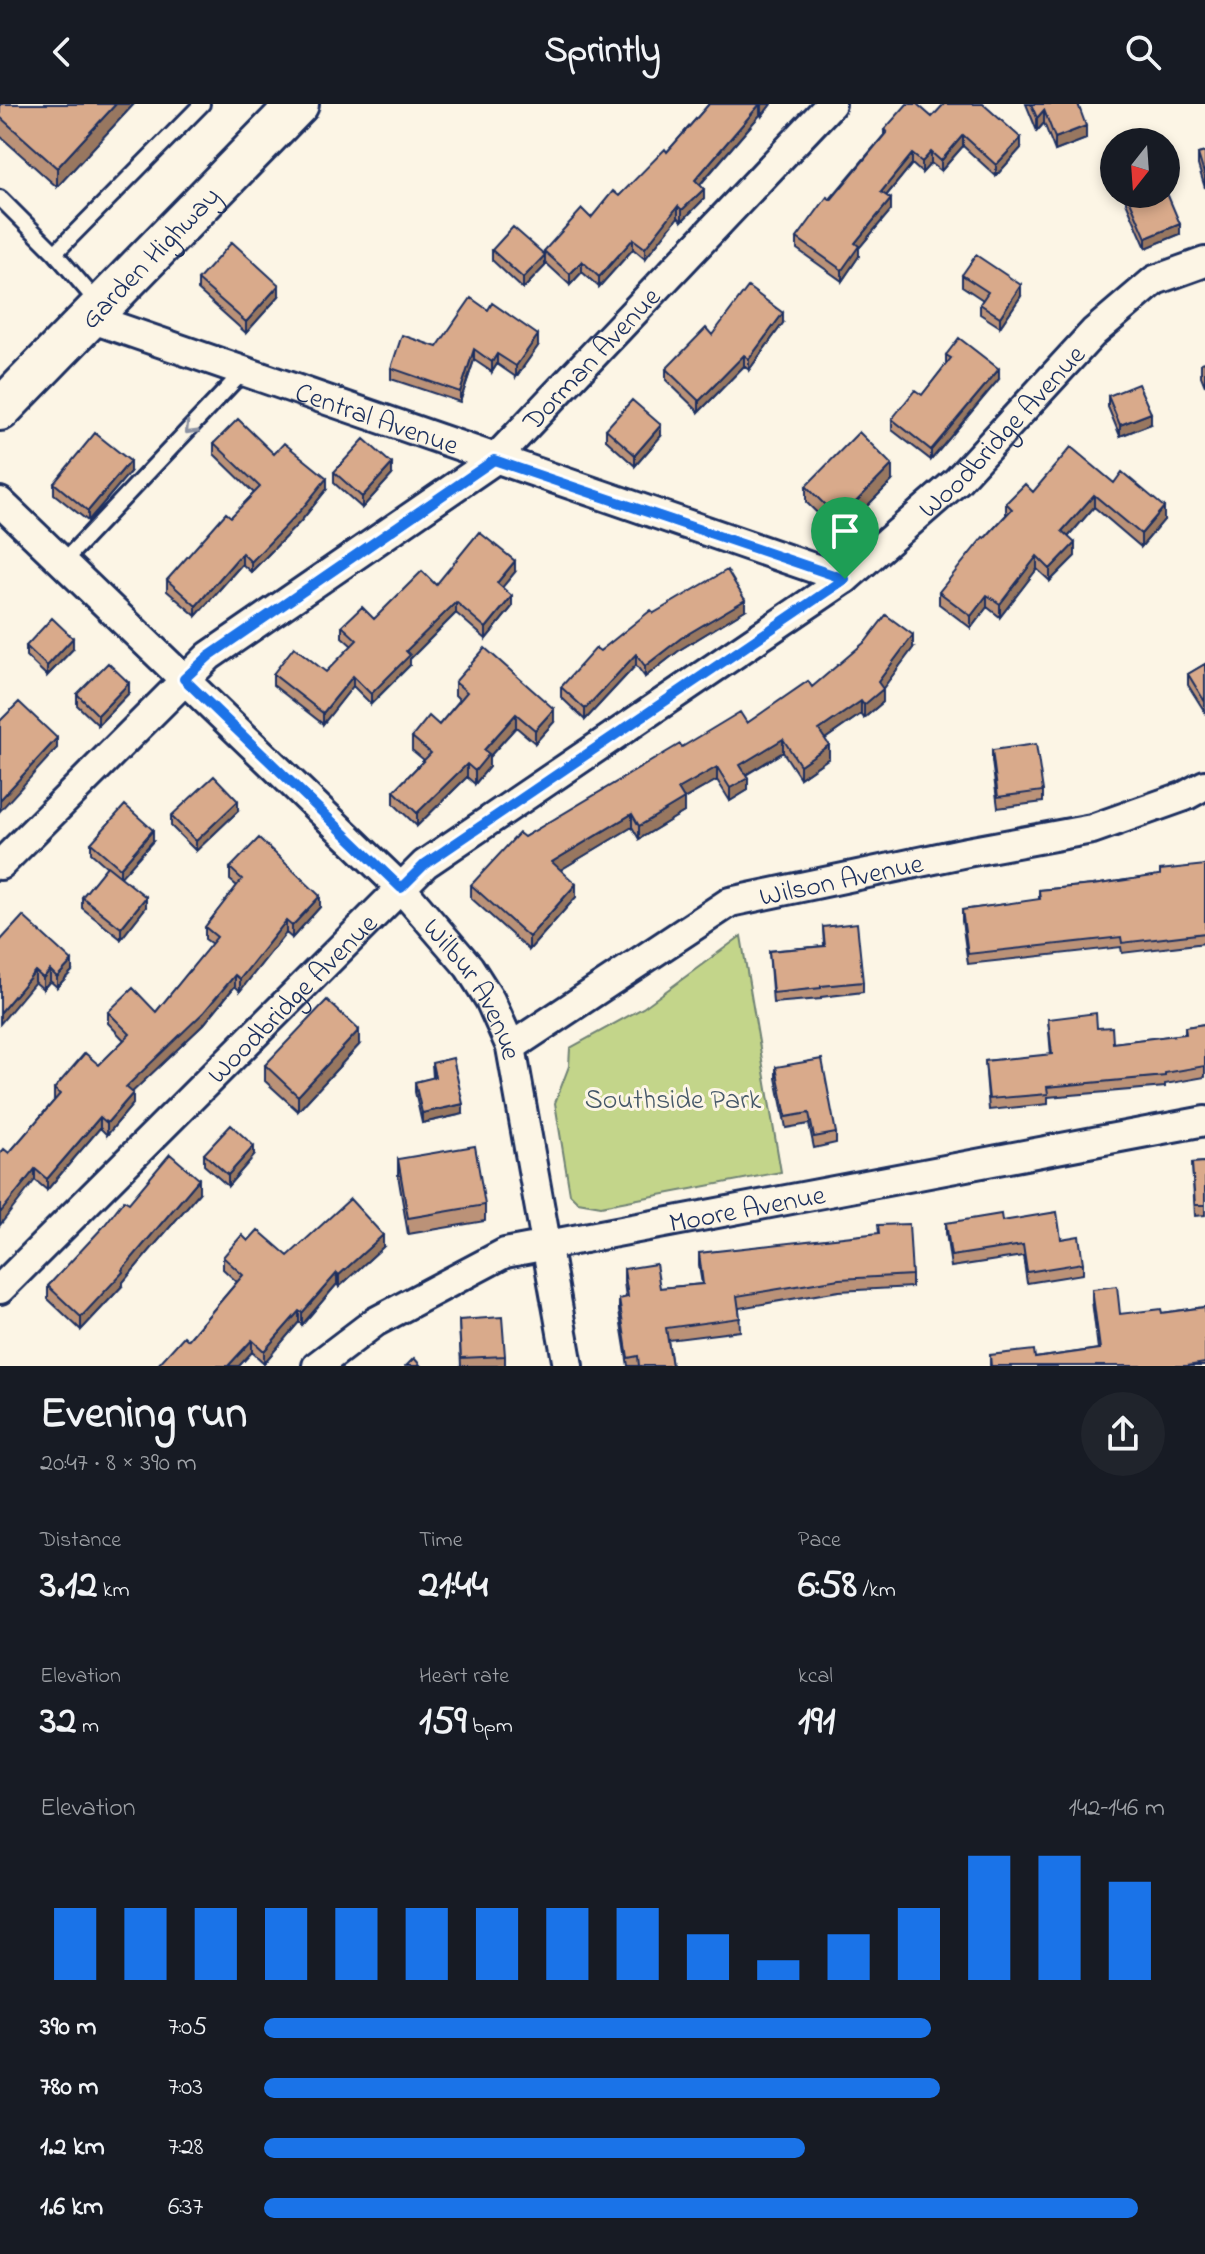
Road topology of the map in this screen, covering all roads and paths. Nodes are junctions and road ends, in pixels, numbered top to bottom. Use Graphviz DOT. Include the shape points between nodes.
graph roads {
  1 [pos="202,104"];
  2 [pos="298,104"];
  3 [pos="831,104"];
  4 [pos="0,198"];
  5 [pos="55,253"];
  6 [pos="1205,262"];
  7 [pos="95,312"];
  8 [pos="243,372"];
  9 [pos="0,410"];
  10 [pos="494,460"];
  11 [pos="0,502"];
  12 [pos="63,562"];
  13 [pos="845,579"];
  14 [pos="184,679"];
  15 [pos="1205,785"];
  16 [pos="0,865"];
  17 [pos="401,888"];
  18 [pos="511,1047"];
  19 [pos="1205,1121"];
  20 [pos="546,1245"];
  21 [pos="0,1289"];
  22 [pos="317,1366"];
  23 [pos="568,1366"];
  1 -- 5 [label="lane"];
  2 -- 7 [label="main road, Garden Highway"];
  3 -- 10 [label="street, Dorman Avenue"];
  4 -- 5 [label="lane"];
  5 -- 7 [label="lane"];
  6 -- 13 [label="street, Woodbridge Avenue" via="1155,280 1094,332 957,481"];
  7 -- 8 [label="street, Central Avenue"];
  7 -- 9 [label="main road, Garden Highway"];
  8 -- 10 [label="street, Central Avenue"];
  8 -- 12 [label="lane, one-way"];
  10 -- 13 [label="street, Central Avenue"];
  10 -- 14 [label="street, Dorman Avenue" via="209,656"];
  11 -- 12 [label="street, Wilbur Avenue"];
  12 -- 14 [label="street, Wilbur Avenue"];
  13 -- 17 [label="street, Woodbridge Avenue" via="425,864"];
  14 -- 16 [label="street, Dorman Avenue"];
  14 -- 17 [label="street, Wilbur Avenue"];
  15 -- 18 [label="street, Wilson Avenue" via="1092,829 730,902"];
  17 -- 18 [label="street, Wilbur Avenue" via="469,967"];
  17 -- 21 [label="street, Woodbridge Avenue"];
  18 -- 20 [label="street, Wilbur Avenue"];
  19 -- 20 [label="street, Moore Avenue"];
  20 -- 22 [label="street, Moore Avenue" via="505,1253 388,1315"];
  20 -- 23 [label="street, Wilbur Avenue"];
}
